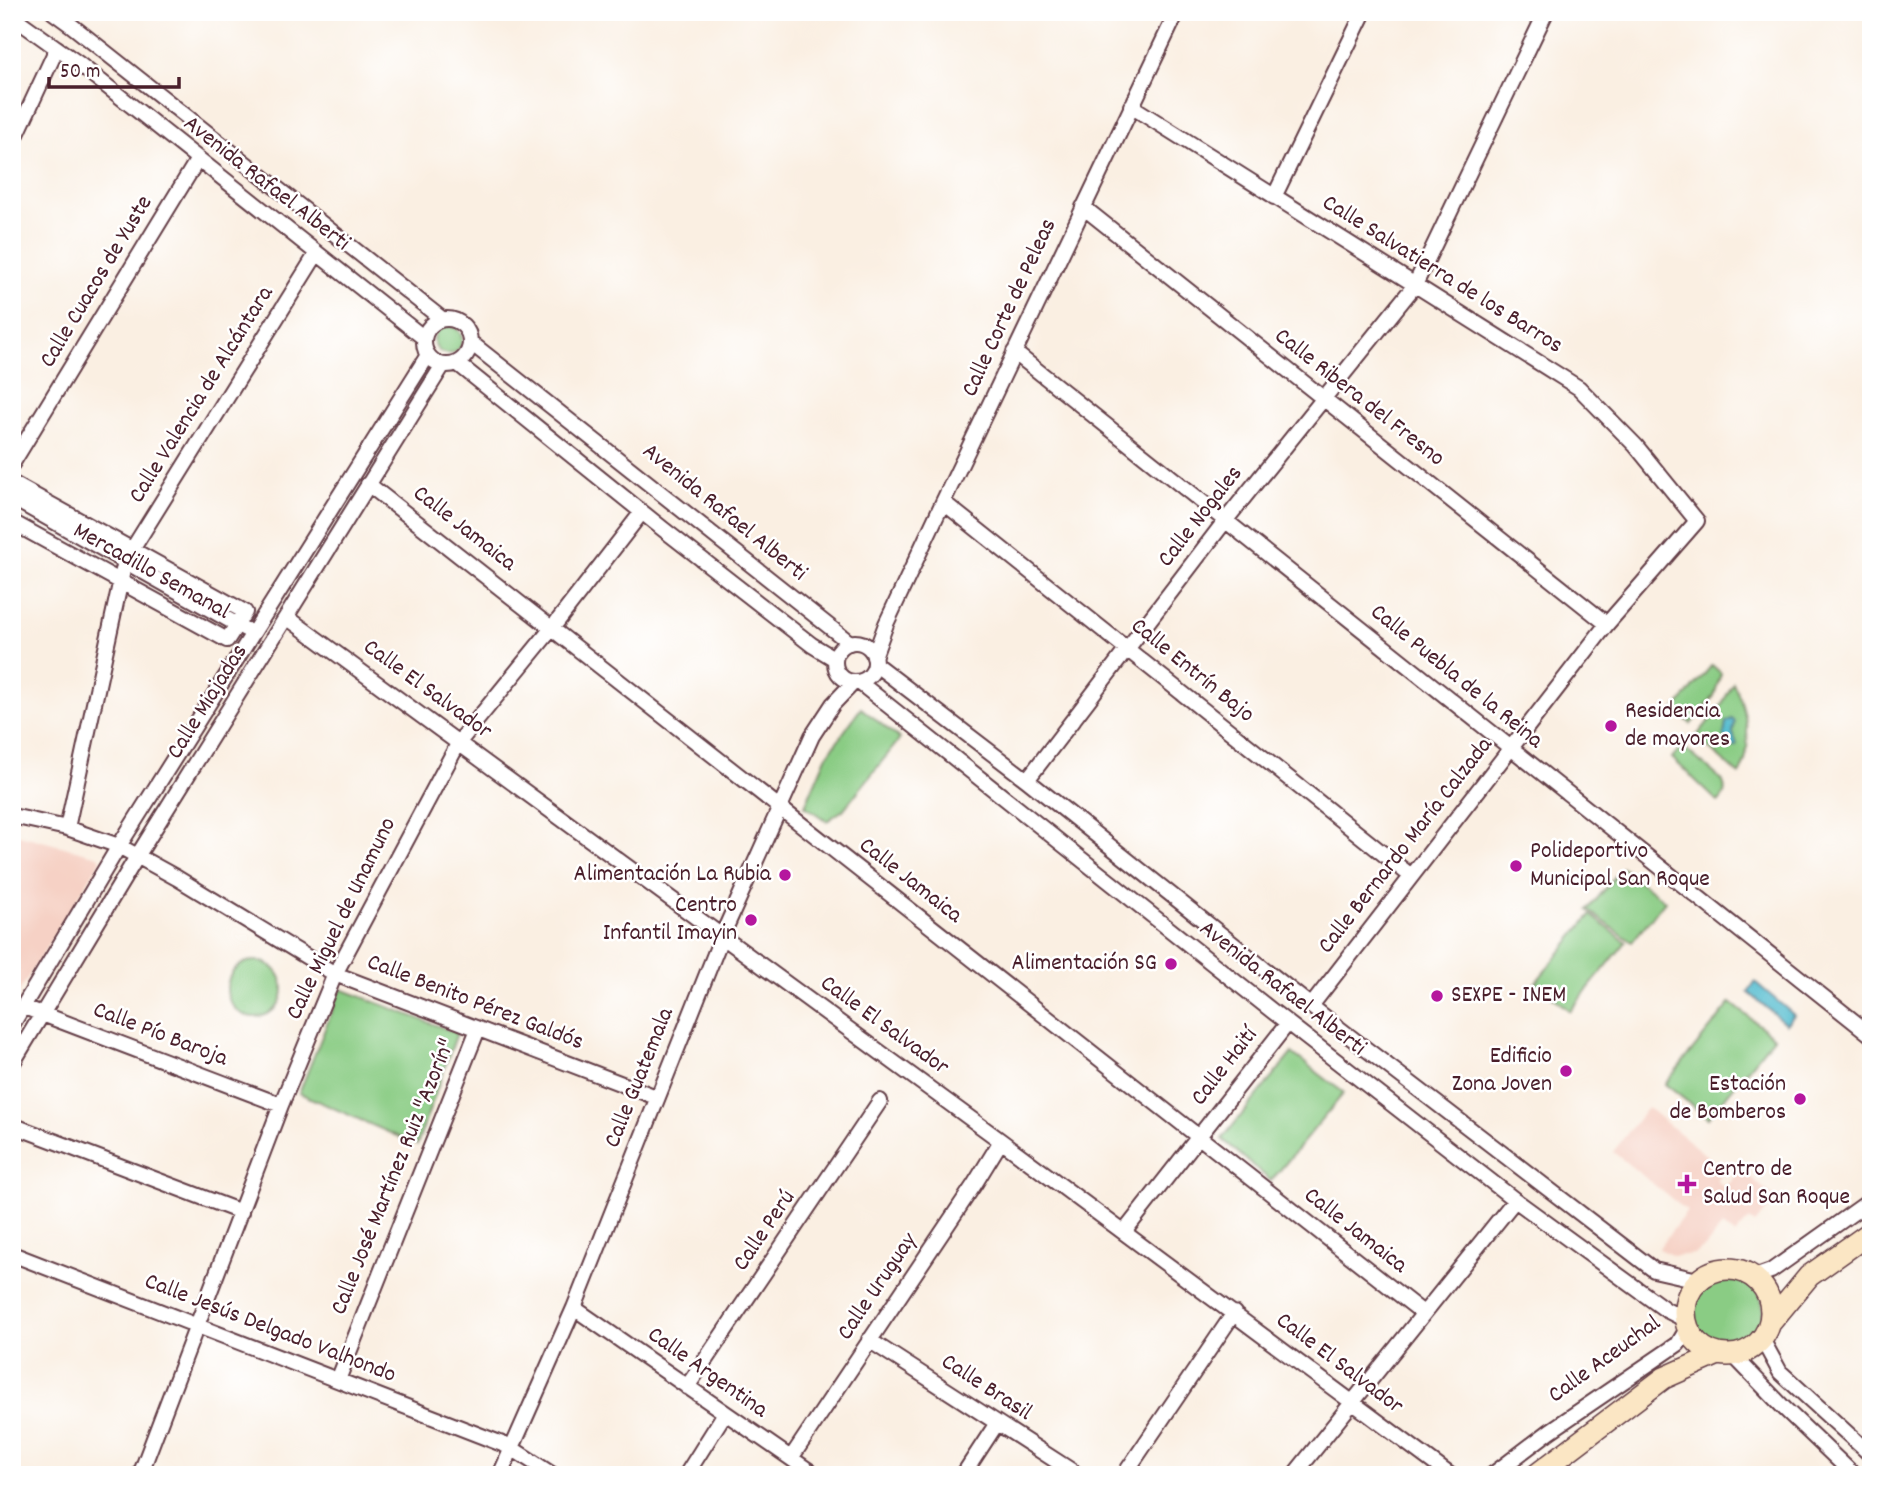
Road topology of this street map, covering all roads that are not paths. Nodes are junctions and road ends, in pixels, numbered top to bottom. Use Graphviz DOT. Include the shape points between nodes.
graph roads {
  1 [pos="53,12"];
  2 [pos="1177,12"];
  3 [pos="1364,12"];
  4 [pos="1546,12"];
  5 [pos="12,16"];
  6 [pos="74,18"];
  7 [pos="57,47"];
  8 [pos="1131,106"];
  9 [pos="12,145"];
  10 [pos="198,159"];
  11 [pos="1274,197"];
  12 [pos="1083,207"];
  13 [pos="317,253"];
  14 [pos="1415,285"];
  15 [pos="442,318"];
  16 [pos="424,338"];
  17 [pos="471,342"];
  18 [pos="1014,352"];
  19 [pos="428,355"];
  20 [pos="450,364"];
  21 [pos="1325,399"];
  22 [pos="12,464"];
  23 [pos="12,483"];
  24 [pos="368,484"];
  25 [pos="12,498"];
  26 [pos="943,502"];
  27 [pos="642,512"];
  28 [pos="1225,521"];
  29 [pos="1697,521"];
  30 [pos="12,522"];
  31 [pos="125,561"];
  32 [pos="288,618"];
  33 [pos="886,624"];
  34 [pos="1607,624"];
  35 [pos="552,628"];
  36 [pos="252,633"];
  37 [pos="854,642"];
  38 [pos="1129,648"];
  39 [pos="875,661"];
  40 [pos="835,663"];
  41 [pos="857,683"];
  42 [pos="833,704"];
  43 [pos="459,741"];
  44 [pos="1511,750"];
  45 [pos="1027,780"];
  46 [pos="780,807"];
  47 [pos="12,816"];
  48 [pos="67,828"];
  49 [pos="119,846"];
  50 [pos="138,855"];
  51 [pos="1412,876"];
  52 [pos="722,936"];
  53 [pos="335,974"];
  54 [pos="1311,1006"];
  55 [pos="23,1007"];
  56 [pos="43,1015"];
  57 [pos="1288,1023"];
  58 [pos="12,1025"];
  59 [pos="478,1029"];
  60 [pos="1871,1035"];
  61 [pos="12,1064"];
  62 [pos="656,1097"];
  63 [pos="880,1101"];
  64 [pos="281,1105"];
  65 [pos="12,1125"];
  66 [pos="1198,1138"];
  67 [pos="1001,1140"];
  68 [pos="1515,1200"];
  69 [pos="1871,1200"];
  70 [pos="241,1212"];
  71 [pos="1124,1232"];
  72 [pos="1871,1232"];
  73 [pos="12,1254"];
  74 [pos="1810,1276"];
  75 [pos="1698,1280"];
  76 [pos="1759,1283"];
  77 [pos="573,1308"];
  78 [pos="1234,1313"];
  79 [pos="1423,1313"];
  80 [pos="198,1326"];
  81 [pos="1688,1329"];
  82 [pos="1766,1331"];
  83 [pos="869,1340"];
  84 [pos="1725,1355"];
  85 [pos="1664,1378"];
  86 [pos="338,1380"];
  87 [pos="687,1387"];
  88 [pos="1352,1402"];
  89 [pos="725,1413"];
  90 [pos="997,1423"];
  91 [pos="1550,1431"];
  92 [pos="510,1447"];
  93 [pos="1565,1453"];
  94 [pos="1871,1455"];
  95 [pos="791,1458"];
  96 [pos="140,1475"];
  97 [pos="500,1475"];
  98 [pos="554,1475"];
  99 [pos="686,1475"];
  100 [pos="815,1475"];
  101 [pos="963,1475"];
  102 [pos="1078,1475"];
  103 [pos="1124,1475"];
  104 [pos="1294,1475"];
  105 [pos="1450,1475"];
  106 [pos="1492,1475"];
  107 [pos="1536,1475"];
  108 [pos="1854,1475"];
  1 -- 6 [label="street, Avenida Rafael Alberti"];
  2 -- 8 [label="street, Calle Corte de Peleas"];
  3 -- 11 [label="street"];
  4 -- 14 [label="street, Calle Nogales"];
  5 -- 7 [label="street, Avenida Rafael Alberti"];
  6 -- 15 [label="street, Avenida Rafael Alberti"];
  7 -- 9 [label="street"];
  7 -- 10 [label="street, Avenida Rafael Alberti"];
  8 -- 11 [label="street, Calle Salvatierra de los Barros"];
  8 -- 12 [label="street, Calle Corte de Peleas"];
  10 -- 13 [label="street, Avenida Rafael Alberti"];
  10 -- 22 [label="street, Calle Cuacos de Yuste"];
  11 -- 14 [label="street, Calle Salvatierra de los Barros"];
  12 -- 18 [label="street, Calle Corte de Peleas"];
  12 -- 21 [label="street, Calle Ribera del Fresno"];
  13 -- 16 [label="street, Avenida Rafael Alberti"];
  13 -- 31 [label="street, Calle Valencia de Alcántara"];
  14 -- 21 [label="street, Calle Nogales"];
  14 -- 29 [label="street, Calle Salvatierra de los Barros" via="1579,388 1636,446"];
  15 -- 16 [label="street" via="430,325"];
  15 -- 17 [label="street" via="462,323"];
  16 -- 19 [label="street"];
  17 -- 20 [label="street" via="467,355"];
  17 -- 37 [label="street, Avenida Rafael Alberti"];
  18 -- 26 [label="street, Calle Corte de Peleas"];
  18 -- 28 [label="street, Calle Puebla de la Reina"];
  19 -- 20 [label="street"];
  19 -- 36 [label="street, Calle Miajadas"];
  20 -- 24 [label="street, Calle Miajadas"];
  20 -- 27 [label="street, Avenida Rafael Alberti"];
  21 -- 28 [label="street, Calle Nogales"];
  21 -- 34 [label="street, Calle Ribera del Fresno"];
  23 -- 30 [label="street, Mercadillo Semanal" via="245,612 227,640"];
  24 -- 32 [label="street, Calle Miajadas"];
  24 -- 35 [label="street, Calle Jamaica"];
  25 -- 31 [label="street"];
  26 -- 33 [label="street, Calle Corte de Peleas"];
  26 -- 38 [label="street, Calle Entrín Bajo"];
  27 -- 35 [label="street, Calle Miguel de Unamuno"];
  27 -- 40 [label="street, Avenida Rafael Alberti"];
  28 -- 38 [label="street, Calle Nogales"];
  28 -- 44 [label="street, Calle Puebla de la Reina"];
  29 -- 34 [label="street, Calle Bernardo María Calzada"];
  31 -- 36 [label="street"];
  31 -- 48 [label="street, Calle Valencia de Alcántara"];
  32 -- 43 [label="street, Calle El Salvador"];
  32 -- 50 [label="street, Calle Miajadas"];
  33 -- 37 [label="street"];
  33 -- 39 [label="street, Calle Corte de Peleas"];
  34 -- 44 [label="street, Calle Bernardo María Calzada"];
  35 -- 43 [label="street, Calle Miguel de Unamuno"];
  35 -- 46 [label="street, Calle Jamaica"];
  36 -- 49 [label="street, Calle Miajadas"];
  37 -- 39 [label="street" via="866,645"];
  37 -- 40 [label="street" via="843,646"];
  38 -- 45 [label="street, Calle Nogales"];
  38 -- 51 [label="street, Calle Entrín Bajo"];
  39 -- 41 [label="street" via="868,677"];
  39 -- 45 [label="street, Avenida Rafael Alberti"];
  40 -- 41 [label="street" via="839,675"];
  40 -- 42 [label="street"];
  41 -- 42 [label="street, Calle Guatemala"];
  41 -- 57 [label="street, Avenida Rafael Alberti"];
  42 -- 46 [label="street, Calle Guatemala" via="812,736"];
  43 -- 52 [label="street, Calle El Salvador"];
  43 -- 53 [label="street, Calle Miguel de Unamuno"];
  44 -- 51 [label="street, Calle Bernardo María Calzada"];
  44 -- 60 [label="street, Calle Puebla de la Reina"];
  45 -- 54 [label="street, Avenida Rafael Alberti"];
  46 -- 52 [label="street, Calle Guatemala"];
  46 -- 66 [label="street, Calle Jamaica"];
  47 -- 48 [label="street, Calle Benito Pérez Galdós"];
  48 -- 49 [label="street, Calle Benito Pérez Galdós"];
  49 -- 50 [label="street, Calle Benito Pérez Galdós"];
  49 -- 55 [label="street, Calle Miajadas"];
  50 -- 53 [label="street, Calle Benito Pérez Galdós"];
  50 -- 56 [label="street, Calle Miajadas"];
  51 -- 54 [label="street, Calle Bernardo María Calzada"];
  52 -- 62 [label="street, Calle Guatemala"];
  52 -- 67 [label="street, Calle El Salvador"];
  53 -- 59 [label="street, Calle Benito Pérez Galdós"];
  53 -- 64 [label="street, Calle Miguel de Unamuno"];
  54 -- 75 [label="street, Avenida Rafael Alberti" via="1654,1270"];
  55 -- 56 [label="street, Calle Pío Baroja"];
  55 -- 58 [label="street, Calle Miajadas"];
  56 -- 61 [label="street, Calle Miajadas"];
  56 -- 64 [label="street, Calle Pío Baroja"];
  57 -- 66 [label="street, Calle Haití"];
  57 -- 68 [label="street, Avenida Rafael Alberti"];
  59 -- 62 [label="street, Calle Benito Pérez Galdós"];
  59 -- 86 [label="street, Calle José Martínez Ruiz \"Azorín\""];
  62 -- 77 [label="street, Calle Guatemala"];
  63 -- 87 [label="street, Calle Perú"];
  64 -- 70 [label="street, Calle Miguel de Unamuno"];
  65 -- 70 [label="street"];
  66 -- 71 [label="street, Calle Haití"];
  66 -- 79 [label="street, Calle Jamaica"];
  67 -- 71 [label="street, Calle El Salvador"];
  67 -- 83 [label="street, Calle Uruguay"];
  68 -- 79 [label="street"];
  68 -- 81 [label="street, Avenida Rafael Alberti"];
  69 -- 76 [label="street"];
  70 -- 80 [label="street, Calle Miguel de Unamuno"];
  71 -- 78 [label="street, Calle El Salvador"];
  72 -- 74 [label="street"];
  73 -- 80 [label="street, Calle Jesús Delgado Valhondo"];
  74 -- 76 [label="street"];
  74 -- 82 [label="street"];
  75 -- 76 [label="street" via="1725,1269 1740,1270"];
  75 -- 81 [label="street" via="1684,1304"];
  76 -- 82 [label="street" via="1770,1300"];
  77 -- 87 [label="street, Calle Argentina"];
  77 -- 92 [label="street, Calle Guatemala"];
  78 -- 88 [label="street, Calle El Salvador"];
  78 -- 103 [label="street"];
  79 -- 88 [label="street"];
  80 -- 86 [label="street, Calle Jesús Delgado Valhondo"];
  80 -- 96 [label="street, Calle Miguel de Unamuno"];
  81 -- 84 [label="street" via="1707,1351"];
  81 -- 85 [label="street, Calle Aceuchal" via="1677,1363"];
  81 -- 91 [label="street, Calle Aceuchal" via="1678,1344"];
  82 -- 84 [label="street" via="1744,1353"];
  82 -- 94 [label="street" via="1780,1372"];
  83 -- 90 [label="street, Calle Brasil"];
  83 -- 95 [label="street, Calle Uruguay"];
  84 -- 85 [label="street, Calle Aceuchal"];
  84 -- 108 [label="street"];
  85 -- 93 [label="street, Calle Aceuchal"];
  86 -- 92 [label="street, Calle Jesús Delgado Valhondo"];
  87 -- 89 [label="street, Calle Argentina"];
  88 -- 104 [label="street"];
  88 -- 105 [label="street, Calle El Salvador"];
  89 -- 95 [label="street, Calle Argentina"];
  89 -- 99 [label="street"];
  90 -- 101 [label="street"];
  90 -- 102 [label="street, Calle Brasil"];
  91 -- 93 [label="street, Calle Aceuchal"];
  91 -- 106 [label="street, Calle Aceuchal"];
  92 -- 97 [label="street, Calle Guatemala"];
  92 -- 98 [label="street, Calle Jesús Delgado Valhondo"];
  93 -- 107 [label="street, Calle Aceuchal"];
  95 -- 100 [label="street, Calle Argentina"];
}
